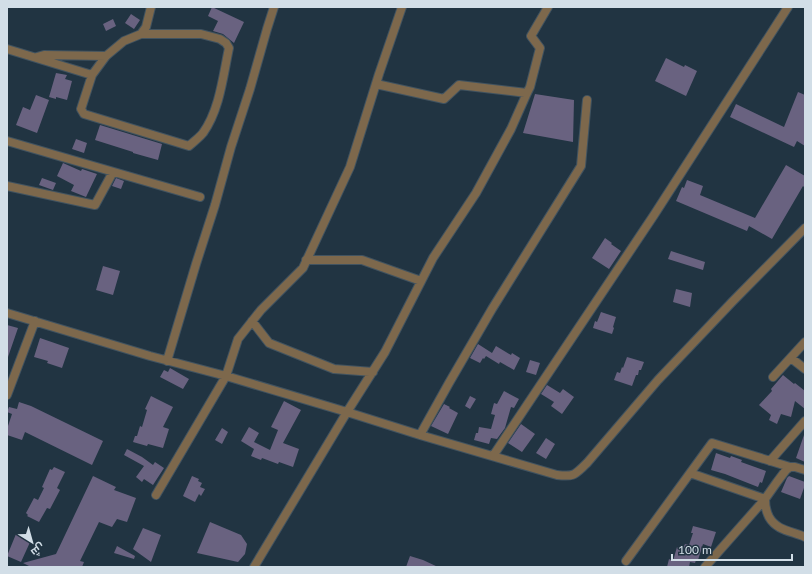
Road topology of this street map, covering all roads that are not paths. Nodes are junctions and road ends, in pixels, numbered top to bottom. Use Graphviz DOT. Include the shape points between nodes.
graph roads {
  1 [pos="151,7"];
  2 [pos="274,7"];
  3 [pos="402,7"];
  4 [pos="548,7"];
  5 [pos="788,7"];
  6 [pos="141,34"];
  7 [pos="7,49"];
  8 [pos="106,56"];
  9 [pos="35,57"];
  10 [pos="92,75"];
  11 [pos="376,84"];
  12 [pos="527,93"];
  13 [pos="586,100"];
  14 [pos="7,141"];
  15 [pos="113,172"];
  16 [pos="7,186"];
  17 [pos="200,197"];
  18 [pos="805,228"];
  19 [pos="306,260"];
  20 [pos="421,281"];
  21 [pos="7,313"];
  22 [pos="35,321"];
  23 [pos="252,321"];
  24 [pos="805,342"];
  25 [pos="791,358"];
  26 [pos="167,361"];
  27 [pos="805,369"];
  28 [pos="373,372"];
  29 [pos="226,376"];
  30 [pos="773,377"];
  31 [pos="7,395"];
  32 [pos="347,412"];
  33 [pos="805,421"];
  34 [pos="420,435"];
  35 [pos="492,456"];
  36 [pos="770,461"];
  37 [pos="790,468"];
  38 [pos="805,470"];
  39 [pos="690,474"];
  40 [pos="156,495"];
  41 [pos="766,499"];
  42 [pos="805,537"];
  43 [pos="626,561"];
  44 [pos="254,567"];
  45 [pos="705,567"];
  1 -- 6 [label="street" via="146,27"];
  2 -- 26 [label="street"];
  3 -- 11 [label="street"];
  4 -- 12 [label="street" via="531,36 540,48"];
  5 -- 35 [label="street" via="654,215"];
  6 -- 8 [label="street" via="124,41"];
  6 -- 10 [label="street" via="201,34 220,39 229,48 220,93 212,117 202,134 189,146 84,114 82,109"];
  7 -- 9 [label="street"];
  8 -- 9 [label="street"];
  8 -- 10 [label="street"];
  9 -- 10 [label="street"];
  11 -- 12 [label="street" via="444,99 459,85"];
  11 -- 19 [label="street" via="350,167"];
  12 -- 20 [label="street" via="511,129 476,193 433,258"];
  13 -- 34 [label="street" via="581,166 492,309"];
  14 -- 15 [label="street"];
  15 -- 16 [label="street" via="95,205"];
  15 -- 17 [label="street"];
  18 -- 35 [label="street" via="664,374 587,463 572,476 557,475"];
  19 -- 20 [label="street" via="362,260"];
  19 -- 23 [label="street" via="303,268"];
  20 -- 28 [label="street"];
  21 -- 22 [label="street"];
  22 -- 26 [label="street"];
  22 -- 31 [label="street"];
  23 -- 28 [label="street" via="269,343 334,369"];
  23 -- 29 [label="street" via="238,339"];
  24 -- 25 [label="street"];
  25 -- 27 [label="street"];
  25 -- 30 [label="street"];
  26 -- 29 [label="street"];
  28 -- 32 [label="street"];
  29 -- 32 [label="street"];
  29 -- 40 [label="street"];
  32 -- 34 [label="street"];
  32 -- 44 [label="street"];
  33 -- 36 [label="street"];
  34 -- 35 [label="street"];
  36 -- 37 [label="street"];
  36 -- 39 [label="street" via="712,443"];
  37 -- 38 [label="street"];
  37 -- 41 [label="street"];
  39 -- 41 [label="street"];
  39 -- 43 [label="street"];
  41 -- 42 [label="street" via="766,511 774,524"];
  41 -- 45 [label="street"];
}
